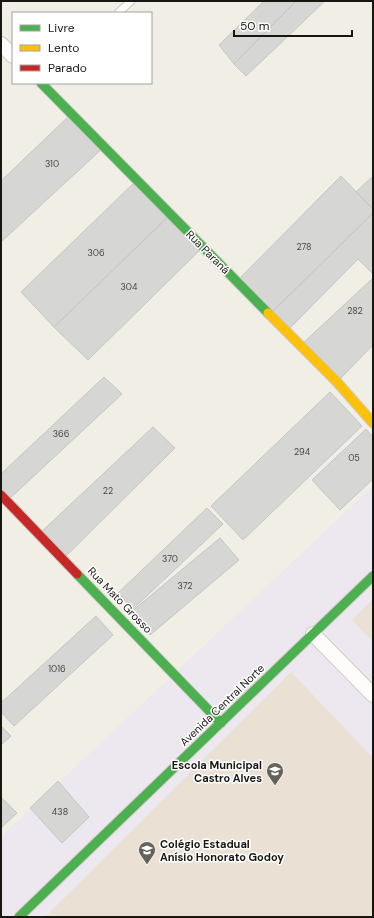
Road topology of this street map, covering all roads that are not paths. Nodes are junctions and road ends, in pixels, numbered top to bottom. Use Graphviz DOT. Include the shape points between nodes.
graph roads {
  1 [pos="131,1"];
  2 [pos="119,12"];
  3 [pos="1,44"];
  4 [pos="12,55"];
  5 [pos="42,84"];
  6 [pos="373,423"];
  7 [pos="1,495"];
  8 [pos="373,576"];
  9 [pos="313,634"];
  10 [pos="373,695"];
  11 [pos="221,723"];
  12 [pos="19,917"];
  1 -- 2 [label="lane"];
  3 -- 4 [label="street"];
  5 -- 6 [label="street, Rua Paraná" via="337,382"];
  7 -- 11 [label="street, Rua Mato Grosso"];
  8 -- 9 [label="street, Avenida Central Norte"];
  9 -- 10 [label="street"];
  9 -- 11 [label="street, Avenida Central Norte"];
  11 -- 12 [label="street, Avenida Central Norte"];
}
